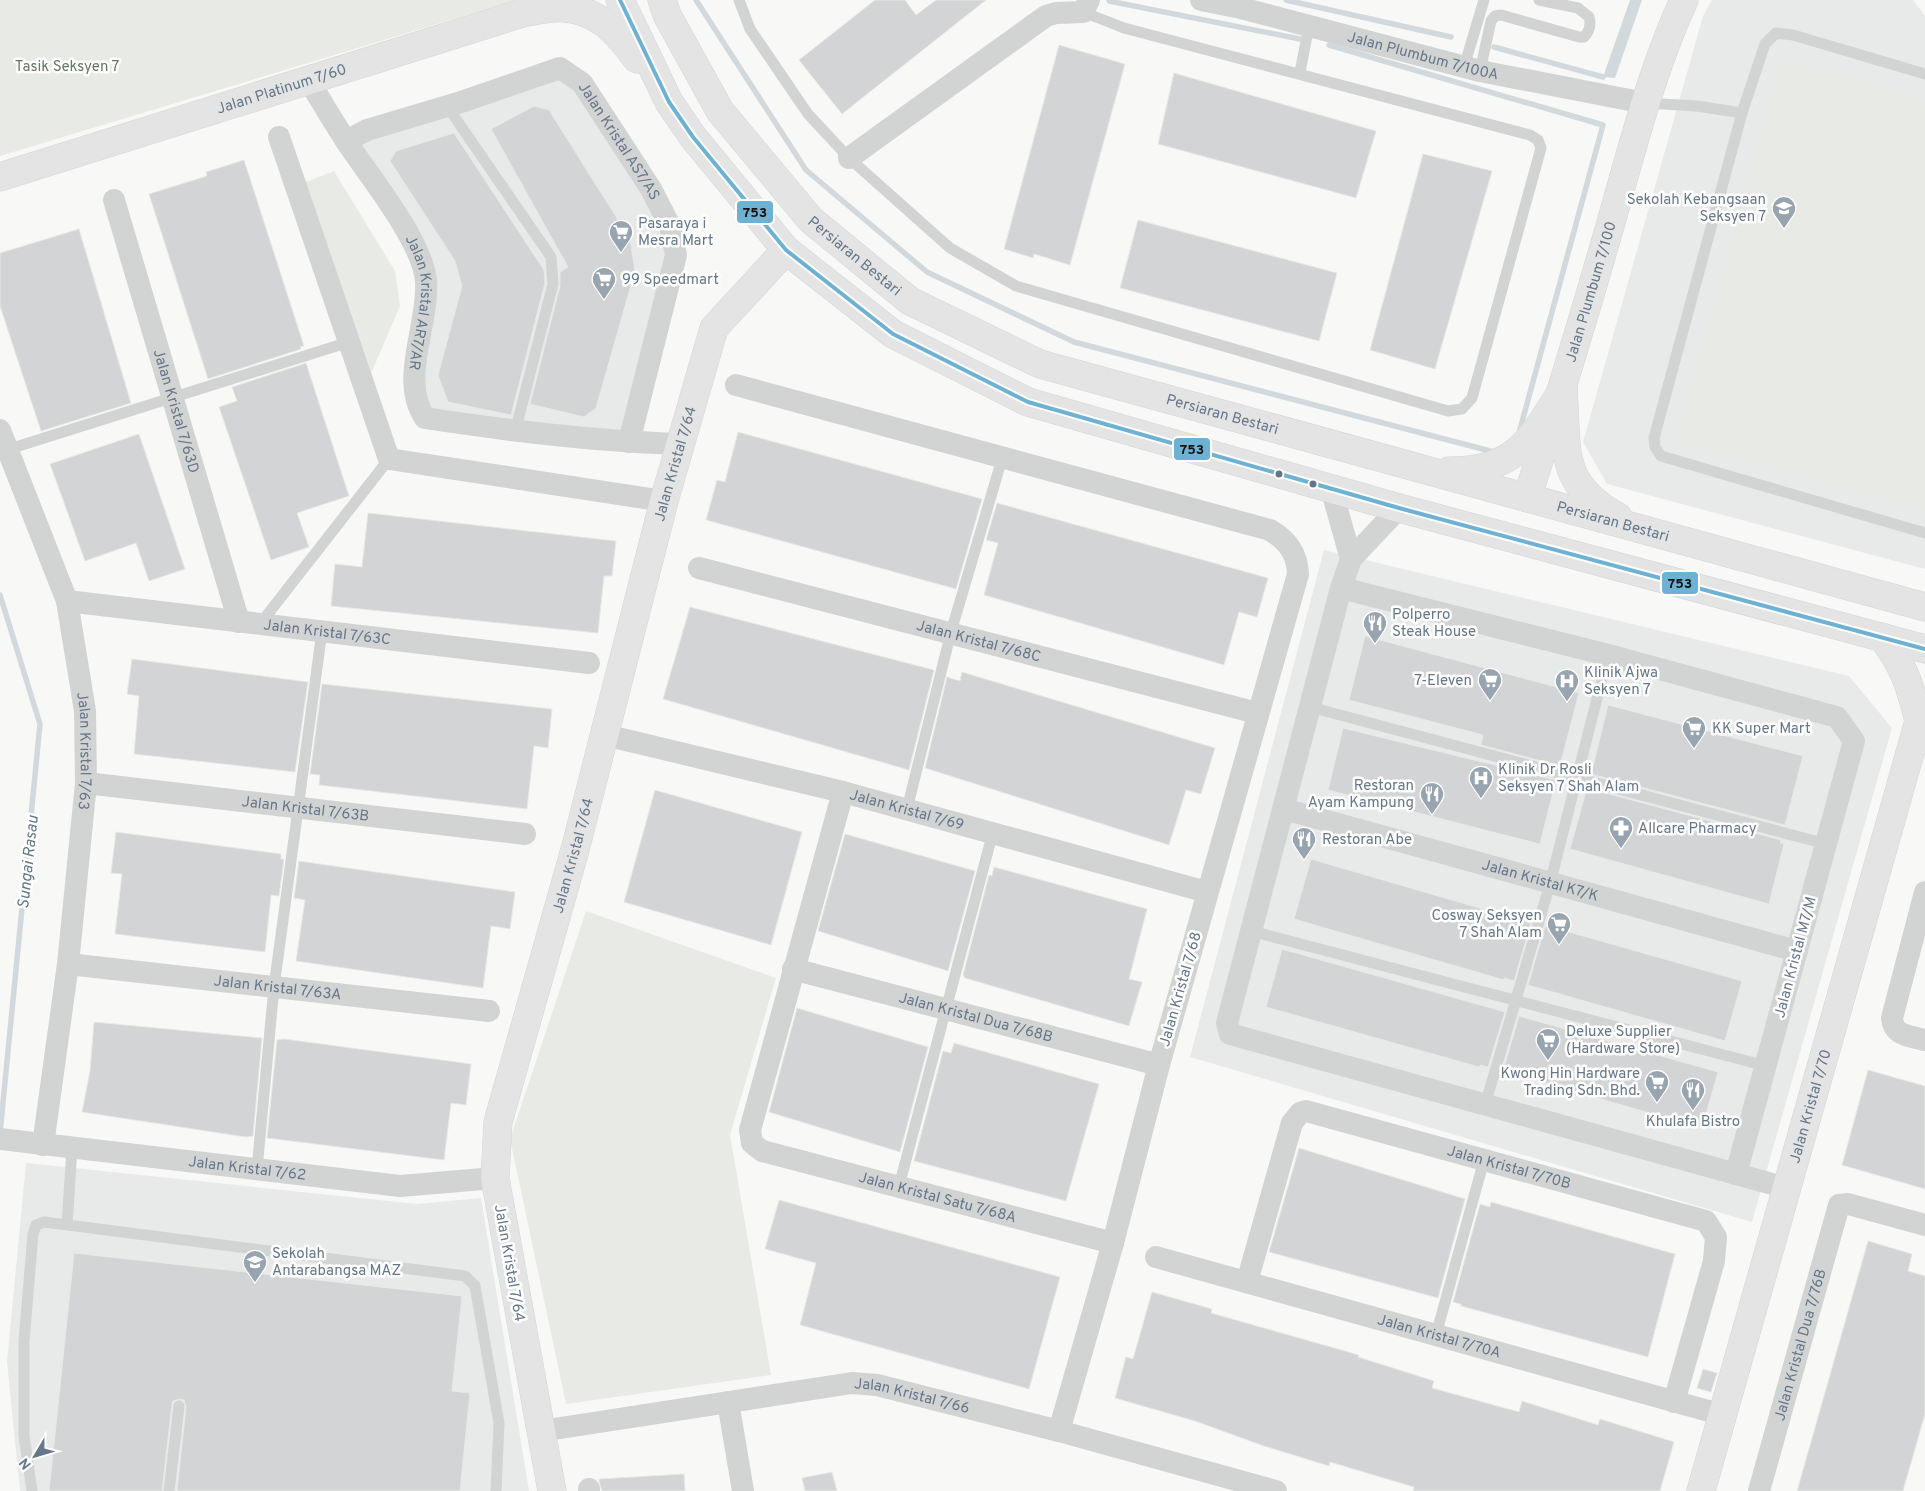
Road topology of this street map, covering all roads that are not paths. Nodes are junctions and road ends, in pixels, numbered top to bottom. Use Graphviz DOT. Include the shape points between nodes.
graph roads {
  1 [pos="562,0"];
  2 [pos="620,0"];
  3 [pos="662,0"];
  4 [pos="739,0"];
  5 [pos="1201,0"];
  6 [pos="1484,0"];
  7 [pos="1539,0"];
  8 [pos="1684,0"];
  9 [pos="1242,4"];
  10 [pos="528,6"];
  11 [pos="1086,6"];
  12 [pos="1309,26"];
  13 [pos="1472,69"];
  14 [pos="1300,72"];
  15 [pos="1925,74"];
  16 [pos="308,79"];
  17 [pos="669,102"];
  18 [pos="1645,103"];
  19 [pos="447,106"];
  20 [pos="1742,113"];
  21 [pos="279,137"];
  22 [pos="346,142"];
  23 [pos="849,158"];
  24 [pos="0,177"];
  25 [pos="114,200"];
  26 [pos="786,250"];
  27 [pos="349,342"];
  28 [pos="736,384"];
  29 [pos="1563,389"];
  30 [pos="174,397"];
  31 [pos="515,432"];
  32 [pos="3,440"];
  33 [pos="629,442"];
  34 [pos="680,444"];
  35 [pos="390,459"];
  36 [pos="1002,459"];
  37 [pos="1425,471"];
  38 [pos="1331,488"];
  39 [pos="1527,498"];
  40 [pos="664,501"];
  41 [pos="1399,508"];
  42 [pos="1640,529"];
  43 [pos="1925,533"];
  44 [pos="1351,559"];
  45 [pos="699,568"];
  46 [pos="1341,588"];
  47 [pos="67,601"];
  48 [pos="1758,604"];
  49 [pos="1925,607"];
  50 [pos="250,623"];
  51 [pos="322,631"];
  52 [pos="951,632"];
  53 [pos="1882,637"];
  54 [pos="1925,648"];
  55 [pos="1608,655"];
  56 [pos="589,663"];
  57 [pos="1310,707"];
  58 [pos="1257,713"];
  59 [pos="1922,715"];
  60 [pos="604,735"];
  61 [pos="1578,777"];
  62 [pos="86,783"];
  63 [pos="843,792"];
  64 [pos="299,808"];
  65 [pos="907,808"];
  66 [pos="1284,809"];
  67 [pos="993,832"];
  68 [pos="525,834"];
  69 [pos="1826,844"];
  70 [pos="1550,884"];
  71 [pos="1207,892"];
  72 [pos="1925,892"];
  73 [pos="1251,931"];
  74 [pos="1797,951"];
  75 [pos="68,964"];
  76 [pos="793,969"];
  77 [pos="274,987"];
  78 [pos="1516,1002"];
  79 [pos="945,1009"];
  80 [pos="489,1011"];
  81 [pos="1925,1040"];
  82 [pos="1159,1065"];
  83 [pos="1766,1066"];
  84 [pos="1485,1105"];
  85 [pos="11,1140"];
  86 [pos="43,1145"];
  87 [pos="72,1148"];
  88 [pos="1484,1160"];
  89 [pos="257,1169"];
  90 [pos="1736,1174"];
  91 [pos="495,1178"];
  92 [pos="899,1186"];
  93 [pos="1788,1188"];
  94 [pos="67,1224"];
  95 [pos="1925,1225"];
  96 [pos="1113,1243"];
  97 [pos="1156,1257"];
  98 [pos="1247,1282"];
  99 [pos="1436,1335"];
  100 [pos="728,1402"];
  101 [pos="1674,1402"];
  102 [pos="179,1406"];
  103 [pos="1723,1415"];
  104 [pos="541,1431"];
  105 [pos="1059,1432"];
  106 [pos="1217,1483"];
  107 [pos="32,1491"];
  108 [pos="169,1491"];
  109 [pos="496,1491"];
  110 [pos="552,1491"];
  111 [pos="743,1491"];
  112 [pos="1276,1491"];
  113 [pos="1701,1491"];
  114 [pos="1760,1491"];
  1 -- 10 [label="main road, Jalan Platinum 7/60"];
  2 -- 17 [label="main road"];
  3 -- 37 [label="main road, Persiaran Bestari" via="667,15 720,111 811,220 910,301 1040,364"];
  4 -- 23 [label="lane" via="750,29 808,114"];
  5 -- 9 [label="street, Jalan Plumbum 7/100A"];
  6 -- 13 [label="lane"];
  7 -- 13 [label="lane" via="1578,8 1589,17 1588,34 1580,37 1495,16"];
  8 -- 18 [label="main road, Jalan Plumbum 7/100" via="1668,34"];
  9 -- 12 [label="street, Jalan Plumbum 7/100A"];
  10 -- 16 [label="main road, Jalan Platinum 7/60"];
  10 -- 17 [label="main road" via="564,8 595,16 621,38"];
  11 -- 14 [label="lane" via="1124,28"];
  11 -- 23 [label="street" via="1046,16"];
  12 -- 13 [label="street, Jalan Plumbum 7/100A"];
  12 -- 14 [label="lane"];
  13 -- 18 [label="street, Jalan Plumbum 7/100A"];
  14 -- 23 [label="lane" via="1530,135 1538,140 1541,148 1472,398 1462,409 1448,411 1016,286 950,248"];
  15 -- 20 [label="lane" via="1776,32 1766,44"];
  16 -- 22 [label="street, Jalan Kristal AR7/AR"];
  16 -- 24 [label="main road, Jalan Platinum 7/60"];
  17 -- 26 [label="main road" via="693,137"];
  18 -- 20 [label="lane"];
  18 -- 29 [label="main road, Jalan Plumbum 7/100"];
  19 -- 22 [label="street, Jalan Kristal AS7/AS" via="367,130"];
  19 -- 31 [label="lane" via="551,257 553,284"];
  19 -- 33 [label="street, Jalan Kristal AS7/AS" via="560,68 582,83 652,188 670,226 676,255"];
  20 -- 43 [label="lane" via="1654,438 1655,447 1661,456"];
  21 -- 27 [label="street"];
  22 -- 31 [label="street, Jalan Kristal AR7/AR" via="412,243 426,280 413,391 418,407 425,418"];
  25 -- 30 [label="street, Jalan Kristal 7/63D"];
  26 -- 34 [label="main road, Jalan Kristal 7/64" via="714,328"];
  26 -- 38 [label="main road" via="893,334 1028,402"];
  27 -- 30 [label="lane"];
  27 -- 35 [label="street"];
  28 -- 36 [label="street"];
  29 -- 37 [label="main road" via="1519,451 1496,465 1471,471"];
  29 -- 39 [label="main road, Jalan Plumbum 7/100"];
  29 -- 42 [label="main road" via="1568,468 1580,489 1607,511"];
  30 -- 32 [label="lane"];
  30 -- 50 [label="street, Jalan Kristal 7/63D"];
  31 -- 33 [label="street, Jalan Kristal AR7/AR"];
  32 -- 47 [label="street, Jalan Kristal 7/63"];
  33 -- 34 [label="street, Jalan Kristal AR7/AR"];
  34 -- 40 [label="main road, Jalan Kristal 7/64"];
  35 -- 40 [label="street"];
  35 -- 50 [label="lane"];
  36 -- 52 [label="lane"];
  36 -- 58 [label="street, Jalan Kristal 7/68" via="1270,530 1282,537 1292,548 1298,574"];
  37 -- 39 [label="main road, Persiaran Bestari"];
  38 -- 41 [label="main road"];
  38 -- 44 [label="street"];
  39 -- 42 [label="main road, Persiaran Bestari"];
  39 -- 48 [label="main road" via="1552,530 1649,562"];
  40 -- 60 [label="main road, Jalan Kristal 7/64"];
  41 -- 44 [label="street"];
  41 -- 48 [label="main road"];
  42 -- 49 [label="main road, Persiaran Bestari"];
  44 -- 46 [label="street"];
  45 -- 52 [label="street, Jalan Kristal 7/68C"];
  46 -- 55 [label="street"];
  46 -- 57 [label="street"];
  47 -- 50 [label="street, Jalan Kristal 7/63C"];
  47 -- 62 [label="street, Jalan Kristal 7/63" via="86,711"];
  48 -- 53 [label="main road"];
  50 -- 51 [label="street, Jalan Kristal 7/63C"];
  51 -- 56 [label="street, Jalan Kristal 7/63C"];
  51 -- 64 [label="lane"];
  52 -- 58 [label="street, Jalan Kristal 7/68C"];
  52 -- 65 [label="lane"];
  53 -- 54 [label="main road"];
  53 -- 59 [label="main road" via="1899,660"];
  55 -- 61 [label="lane"];
  55 -- 69 [label="street, Jalan Kristal M7/M" via="1837,718 1854,741"];
  57 -- 61 [label="lane"];
  57 -- 66 [label="street"];
  58 -- 71 [label="street, Jalan Kristal 7/68"];
  59 -- 93 [label="main road, Jalan Kristal 7/70"];
  60 -- 63 [label="street, Jalan Kristal 7/69"];
  60 -- 91 [label="main road, Jalan Kristal 7/64" via="498,1122"];
  61 -- 69 [label="lane"];
  61 -- 70 [label="lane"];
  62 -- 64 [label="street, Jalan Kristal 7/63B"];
  62 -- 75 [label="street, Jalan Kristal 7/63"];
  63 -- 65 [label="street, Jalan Kristal 7/69"];
  63 -- 76 [label="street"];
  64 -- 68 [label="street, Jalan Kristal 7/63B"];
  64 -- 77 [label="lane"];
  65 -- 67 [label="street, Jalan Kristal 7/69"];
  66 -- 70 [label="street, Jalan Kristal K7/K"];
  66 -- 73 [label="street"];
  67 -- 71 [label="street, Jalan Kristal 7/69"];
  67 -- 79 [label="lane"];
  69 -- 74 [label="street, Jalan Kristal M7/M"];
  70 -- 74 [label="street, Jalan Kristal K7/K"];
  70 -- 78 [label="lane"];
  71 -- 82 [label="street, Jalan Kristal 7/68"];
  72 -- 81 [label="street" via="1892,1018 1899,1033"];
  73 -- 78 [label="lane"];
  73 -- 84 [label="street" via="1227,1023 1230,1034"];
  74 -- 83 [label="street, Jalan Kristal M7/M"];
  75 -- 77 [label="street, Jalan Kristal 7/63A"];
  75 -- 86 [label="street, Jalan Kristal 7/63"];
  76 -- 79 [label="street, Jalan Kristal Dua 7/68B"];
  76 -- 92 [label="street, Jalan Kristal Satu 7/68A" via="750,1130 752,1143 762,1151"];
  77 -- 80 [label="street, Jalan Kristal 7/63A"];
  77 -- 89 [label="lane"];
  78 -- 83 [label="lane"];
  78 -- 84 [label="lane"];
  79 -- 82 [label="street, Jalan Kristal Dua 7/68B"];
  79 -- 92 [label="lane"];
  82 -- 96 [label="street, Jalan Kristal 7/68"];
  83 -- 90 [label="street, Jalan Kristal M7/M"];
  84 -- 90 [label="street"];
  85 -- 86 [label="street, Jalan Kristal 7/62"];
  86 -- 87 [label="street, Jalan Kristal 7/62"];
  87 -- 89 [label="street, Jalan Kristal 7/62"];
  87 -- 94 [label="lane"];
  88 -- 98 [label="street, Jalan Kristal 7/70B" via="1306,1111 1300,1113 1292,1123"];
  88 -- 99 [label="lane"];
  88 -- 101 [label="street, Jalan Kristal 7/70B" via="1706,1222 1712,1228 1716,1236 1714,1261"];
  89 -- 91 [label="street, Jalan Kristal 7/62" via="400,1186"];
  90 -- 93 [label="street"];
  91 -- 104 [label="main road, Jalan Kristal 7/64"];
  92 -- 96 [label="street, Jalan Kristal Satu 7/68A"];
  93 -- 103 [label="main road, Jalan Kristal 7/70"];
  94 -- 107 [label="lane" via="44,1222 36,1225 33,1234 24,1341 24,1436"];
  94 -- 109 [label="lane" via="465,1276 475,1286 499,1423"];
  95 -- 114 [label="street, Jalan Kristal Dua 7/76B" via="1848,1204 1839,1205"];
  96 -- 105 [label="street, Jalan Kristal 7/68"];
  97 -- 98 [label="street, Jalan Kristal 7/70A"];
  98 -- 99 [label="street, Jalan Kristal 7/70A"];
  99 -- 101 [label="street, Jalan Kristal 7/70A"];
  100 -- 104 [label="street, Jalan Kristal 7/66"];
  100 -- 105 [label="street, Jalan Kristal 7/66" via="852,1383 877,1385"];
  100 -- 111 [label="street"];
  101 -- 103 [label="street, Jalan Kristal 7/70A"];
  102 -- 108 [label="lane"];
  103 -- 113 [label="main road, Jalan Kristal 7/70"];
  104 -- 110 [label="main road, Jalan Kristal 7/64"];
  105 -- 106 [label="street, Jalan Kristal 7/66"];
  106 -- 112 [label="street, Jalan Kristal 7/66"];
}
